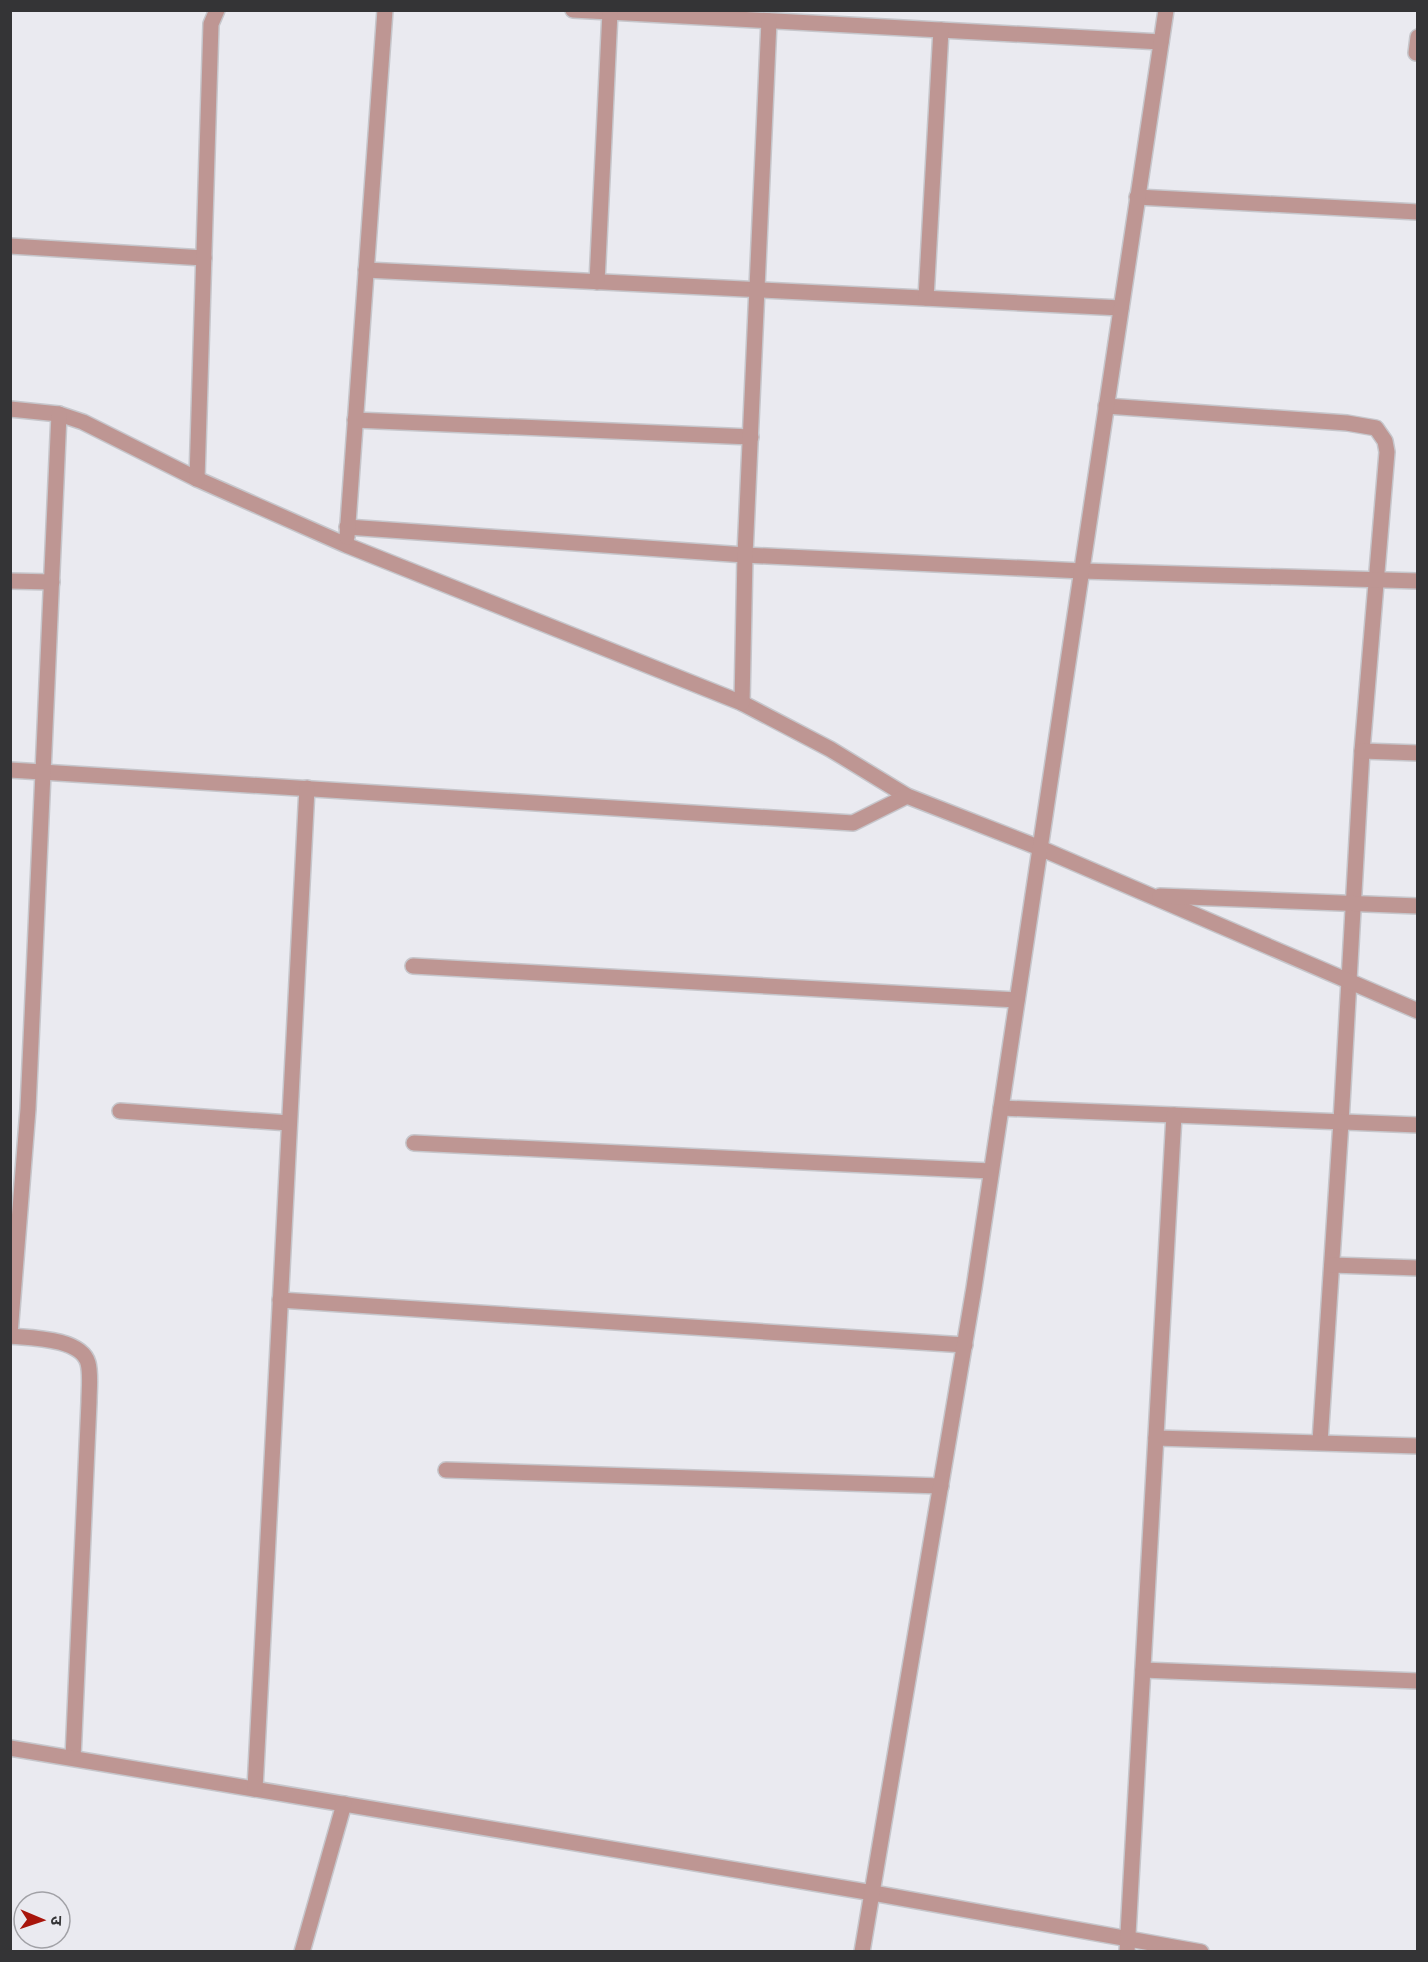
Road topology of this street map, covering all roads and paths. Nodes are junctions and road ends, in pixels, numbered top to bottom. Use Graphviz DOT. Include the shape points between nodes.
graph roads {
  1 [pos="218,10"];
  2 [pos="385,10"];
  3 [pos="573,10"];
  4 [pos="1166,10"];
  5 [pos="610,12"];
  6 [pos="769,21"];
  7 [pos="941,30"];
  8 [pos="1161,42"];
  9 [pos="1137,197"];
  10 [pos="1418,212"];
  11 [pos="10,246"];
  12 [pos="204,258"];
  13 [pos="366,270"];
  14 [pos="597,282"];
  15 [pos="758,290"];
  16 [pos="926,298"];
  17 [pos="1121,308"];
  18 [pos="1106,406"];
  19 [pos="10,409"];
  20 [pos="59,414"];
  21 [pos="355,420"];
  22 [pos="751,437"];
  23 [pos="197,479"];
  24 [pos="347,527"];
  25 [pos="346,545"];
  26 [pos="745,555"];
  27 [pos="1082,571"];
  28 [pos="1377,579"];
  29 [pos="10,581"];
  30 [pos="1418,581"];
  31 [pos="52,582"];
  32 [pos="742,703"];
  33 [pos="1362,751"];
  34 [pos="1418,753"];
  35 [pos="10,770"];
  36 [pos="44,772"];
  37 [pos="307,788"];
  38 [pos="907,796"];
  39 [pos="1040,848"];
  40 [pos="1150,896"];
  41 [pos="1354,903"];
  42 [pos="1418,906"];
  43 [pos="413,966"];
  44 [pos="1350,982"];
  45 [pos="1017,1000"];
  46 [pos="1418,1011"];
  47 [pos="1001,1108"];
  48 [pos="120,1111"];
  49 [pos="1174,1115"];
  50 [pos="1341,1122"];
  51 [pos="290,1123"];
  52 [pos="1418,1125"];
  53 [pos="414,1143"];
  54 [pos="992,1172"];
  55 [pos="1332,1265"];
  56 [pos="1418,1268"];
  57 [pos="280,1300"];
  58 [pos="10,1335"];
  59 [pos="965,1346"];
  60 [pos="1156,1438"];
  61 [pos="1320,1442"];
  62 [pos="1418,1446"];
  63 [pos="446,1470"];
  64 [pos="941,1486"];
  65 [pos="1143,1670"];
  66 [pos="1418,1681"];
  67 [pos="10,1748"];
  68 [pos="73,1758"];
  69 [pos="255,1789"];
  70 [pos="344,1804"];
  71 [pos="873,1893"];
  72 [pos="1128,1945"];
  73 [pos="303,1952"];
  74 [pos="862,1952"];
  75 [pos="1201,1952"];
  1 -- 12 [label="street" via="212,24"];
  2 -- 13 [label="street"];
  3 -- 5 [label="street"];
  4 -- 8 [label="street"];
  5 -- 6 [label="street"];
  5 -- 14 [label="street"];
  6 -- 7 [label="street"];
  6 -- 15 [label="street"];
  7 -- 8 [label="street"];
  7 -- 16 [label="street"];
  8 -- 9 [label="street"];
  9 -- 10 [label="street"];
  9 -- 17 [label="street"];
  11 -- 12 [label="street"];
  12 -- 23 [label="street"];
  13 -- 14 [label="street"];
  13 -- 21 [label="street"];
  14 -- 15 [label="street"];
  15 -- 16 [label="street"];
  15 -- 22 [label="street"];
  16 -- 17 [label="street"];
  17 -- 18 [label="street"];
  18 -- 27 [label="street"];
  18 -- 28 [label="street" via="1376,428 1387,452"];
  19 -- 20 [label="street"];
  20 -- 23 [label="street"];
  20 -- 31 [label="street"];
  21 -- 22 [label="street"];
  21 -- 24 [label="street"];
  22 -- 26 [label="street"];
  23 -- 25 [label="street"];
  24 -- 25 [label="street"];
  24 -- 26 [label="street"];
  25 -- 32 [label="street"];
  26 -- 27 [label="street"];
  26 -- 32 [label="street"];
  27 -- 28 [label="street"];
  27 -- 39 [label="street"];
  28 -- 30 [label="street"];
  28 -- 33 [label="street"];
  29 -- 31 [label="street"];
  31 -- 36 [label="street"];
  32 -- 38 [label="street" via="830,749"];
  33 -- 34 [label="street"];
  33 -- 41 [label="street"];
  35 -- 36 [label="street"];
  36 -- 37 [label="street"];
  36 -- 58 [label="street" via="28,1109"];
  37 -- 38 [label="street" via="854,823"];
  37 -- 51 [label="street"];
  38 -- 39 [label="street"];
  39 -- 40 [label="street"];
  39 -- 45 [label="street"];
  40 -- 41 [label="street"];
  40 -- 44 [label="street"];
  41 -- 42 [label="street"];
  41 -- 44 [label="street"];
  43 -- 45 [label="street"];
  44 -- 46 [label="street"];
  44 -- 50 [label="street"];
  45 -- 47 [label="street"];
  47 -- 49 [label="street"];
  47 -- 54 [label="street"];
  48 -- 51 [label="street"];
  49 -- 50 [label="street"];
  49 -- 60 [label="street"];
  50 -- 52 [label="street"];
  50 -- 55 [label="street"];
  51 -- 57 [label="street"];
  53 -- 54 [label="street"];
  54 -- 59 [label="street"];
  55 -- 56 [label="street"];
  55 -- 61 [label="street"];
  57 -- 59 [label="street"];
  57 -- 69 [label="street"];
  58 -- 68 [label="street" via="64,1343 78,1350 88,1362"];
  59 -- 64 [label="street"];
  60 -- 61 [label="street"];
  60 -- 65 [label="street"];
  61 -- 62 [label="street"];
  63 -- 64 [label="street"];
  64 -- 71 [label="street"];
  65 -- 66 [label="street"];
  65 -- 72 [label="street"];
  67 -- 68 [label="street"];
  68 -- 69 [label="street"];
  69 -- 70 [label="street"];
  70 -- 71 [label="street"];
  70 -- 73 [label="street"];
  71 -- 72 [label="street"];
  71 -- 74 [label="street"];
  72 -- 75 [label="street"];
}
